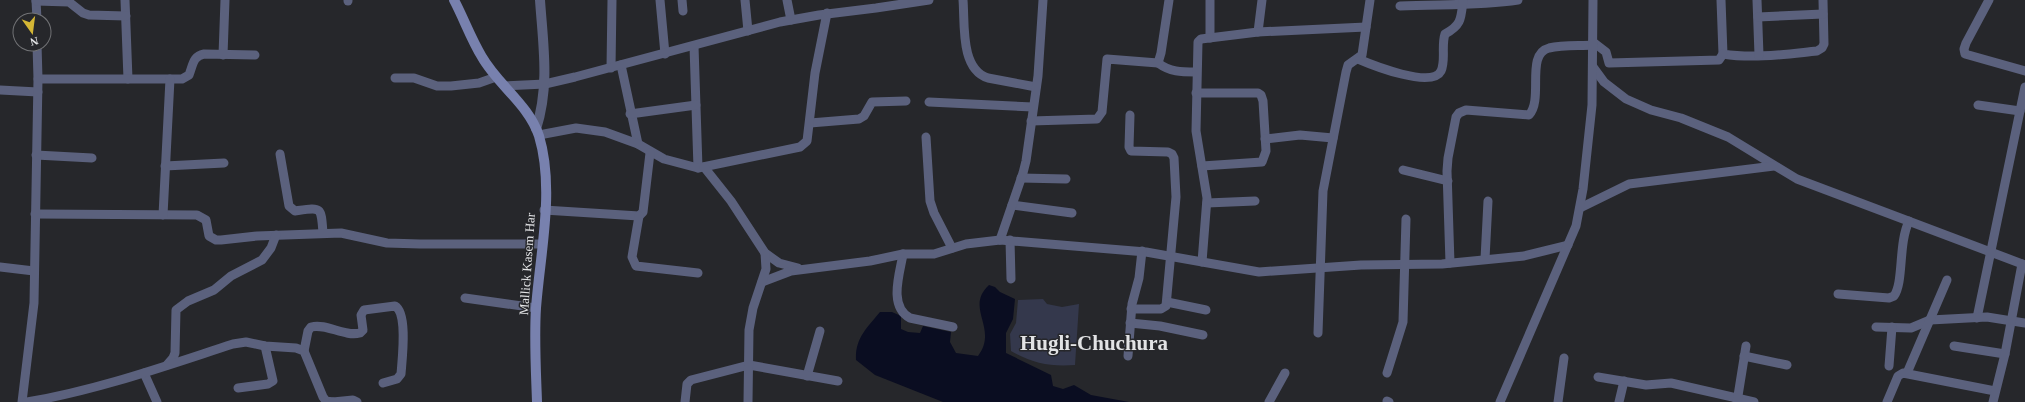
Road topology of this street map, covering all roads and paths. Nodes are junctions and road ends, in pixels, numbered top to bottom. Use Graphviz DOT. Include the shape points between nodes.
graph roads {
  1 [pos="36,0"];
  2 [pos="125,0"];
  3 [pos="225,0"];
  4 [pos="454,0"];
  5 [pos="540,0"];
  6 [pos="612,0"];
  7 [pos="660,0"];
  8 [pos="682,0"];
  9 [pos="745,0"];
  10 [pos="787,0"];
  11 [pos="929,0"];
  12 [pos="963,0"];
  13 [pos="1043,0"];
  14 [pos="1169,0"];
  15 [pos="1210,0"];
  16 [pos="1262,0"];
  17 [pos="1370,0"];
  18 [pos="1518,0"];
  19 [pos="1593,0"];
  20 [pos="1721,0"];
  21 [pos="1757,0"];
  22 [pos="1823,0"];
  23 [pos="1989,0"];
  24 [pos="901,2"];
  25 [pos="1443,2"];
  26 [pos="1462,2"];
  27 [pos="1400,6"];
  28 [pos="683,11"];
  29 [pos="37,12"];
  30 [pos="827,13"];
  31 [pos="1823,14"];
  32 [pos="126,16"];
  33 [pos="1758,18"];
  34 [pos="791,20"];
  35 [pos="1366,26"];
  36 [pos="748,31"];
  37 [pos="1258,32"];
  38 [pos="1210,38"];
  39 [pos="1593,44"];
  40 [pos="694,46"];
  41 [pos="37,52"];
  42 [pos="665,54"];
  43 [pos="1723,54"];
  44 [pos="223,55"];
  45 [pos="255,55"];
  46 [pos="1759,55"];
  47 [pos="1358,59"];
  48 [pos="1158,63"];
  49 [pos="621,65"];
  50 [pos="1593,67"];
  51 [pos="611,68"];
  52 [pos="2025,70"];
  53 [pos="1196,72"];
  54 [pos="496,77"];
  55 [pos="395,78"];
  56 [pos="38,79"];
  57 [pos="128,79"];
  58 [pos="170,79"];
  59 [pos="545,84"];
  60 [pos="504,86"];
  61 [pos="1036,87"];
  62 [pos="2025,87"];
  63 [pos="0,90"];
  64 [pos="38,92"];
  65 [pos="1196,93"];
  66 [pos="906,101"];
  67 [pos="929,102"];
  68 [pos="696,105"];
  69 [pos="1978,106"];
  70 [pos="1034,107"];
  71 [pos="2020,111"];
  72 [pos="630,114"];
  73 [pos="1130,115"];
  74 [pos="1031,121"];
  75 [pos="810,123"];
  76 [pos="537,132"];
  77 [pos="926,137"];
  78 [pos="1333,138"];
  79 [pos="1265,139"];
  80 [pos="638,144"];
  81 [pos="650,153"];
  82 [pos="280,154"];
  83 [pos="36,155"];
  84 [pos="92,158"];
  85 [pos="224,163"];
  86 [pos="165,166"];
  87 [pos="1202,166"];
  88 [pos="1774,166"];
  89 [pos="701,168"];
  90 [pos="1403,170"];
  91 [pos="1021,178"];
  92 [pos="1066,179"];
  93 [pos="1448,181"];
  94 [pos="1255,201"];
  95 [pos="1488,201"];
  96 [pos="1207,203"];
  97 [pos="1012,205"];
  98 [pos="1580,208"];
  99 [pos="544,210"];
  100 [pos="1072,212"];
  101 [pos="35,214"];
  102 [pos="164,215"];
  103 [pos="639,216"];
  104 [pos="1406,219"];
  105 [pos="1909,222"];
  106 [pos="323,233"];
  107 [pos="276,235"];
  108 [pos="1000,240"];
  109 [pos="1010,240"];
  110 [pos="542,244"];
  111 [pos="1568,245"];
  112 [pos="952,248"];
  113 [pos="1142,251"];
  114 [pos="765,253"];
  115 [pos="1991,253"];
  116 [pos="903,254"];
  117 [pos="1172,255"];
  118 [pos="1485,259"];
  119 [pos="1202,262"];
  120 [pos="1450,263"];
  121 [pos="2023,264"];
  122 [pos="1406,265"];
  123 [pos="0,267"];
  124 [pos="1319,268"];
  125 [pos="803,269"];
  126 [pos="34,271"];
  127 [pos="698,273"];
  128 [pos="1011,279"];
  129 [pos="1947,280"];
  130 [pos="762,282"];
  131 [pos="1838,294"];
  132 [pos="465,298"];
  133 [pos="1167,302"];
  134 [pos="536,308"];
  135 [pos="1131,309"];
  136 [pos="1206,310"];
  137 [pos="1977,318"];
  138 [pos="1930,320"];
  139 [pos="2011,320"];
  140 [pos="1130,323"];
  141 [pos="2025,323"];
  142 [pos="953,327"];
  143 [pos="1876,327"];
  144 [pos="1892,327"];
  145 [pos="820,331"];
  146 [pos="1318,333"];
  147 [pos="1204,335"];
  148 [pos="265,346"];
  149 [pos="1746,346"];
  150 [pos="1954,346"];
  151 [pos="304,351"];
  152 [pos="2005,354"];
  153 [pos="1128,356"];
  154 [pos="1744,356"];
  155 [pos="1564,358"];
  156 [pos="167,365"];
  157 [pos="750,365"];
  158 [pos="1787,365"];
  159 [pos="1889,366"];
  160 [pos="144,373"];
  161 [pos="1285,373"];
  162 [pos="1387,373"];
  163 [pos="1906,373"];
  164 [pos="807,376"];
  165 [pos="1598,377"];
  166 [pos="838,381"];
  167 [pos="1624,381"];
  168 [pos="383,383"];
  169 [pos="238,388"];
  170 [pos="1995,391"];
  171 [pos="1737,400"];
  172 [pos="22,402"];
  173 [pos="27,402"];
  174 [pos="157,402"];
  175 [pos="333,402"];
  176 [pos="357,402"];
  177 [pos="537,402"];
  178 [pos="685,402"];
  179 [pos="748,402"];
  180 [pos="1269,402"];
  181 [pos="1500,402"];
  182 [pos="1558,402"];
  183 [pos="1619,402"];
  184 [pos="1754,402"];
  185 [pos="1887,402"];
  186 [pos="1992,402"];
  1 -- 29 [label="street"];
  1 -- 32 [label="street" via="70,2 89,15"];
  2 -- 32 [label="street"];
  3 -- 44 [label="street"];
  4 -- 54 [label="main road" via="482,57"];
  5 -- 59 [label="street"];
  6 -- 51 [label="street"];
  7 -- 42 [label="street"];
  8 -- 28 [label="street"];
  9 -- 36 [label="street"];
  10 -- 34 [label="street"];
  11 -- 24 [label="street"];
  12 -- 61 [label="street" via="967,54 976,71 988,78"];
  13 -- 61 [label="street"];
  14 -- 48 [label="street"];
  15 -- 38 [label="street"];
  16 -- 37 [label="street"];
  17 -- 35 [label="street"];
  18 -- 26 [label="street" via="1493,4"];
  19 -- 39 [label="street"];
  20 -- 43 [label="street"];
  21 -- 33 [label="street"];
  22 -- 31 [label="street"];
  23 -- 52 [label="street" via="1966,43 1965,54"];
  24 -- 30 [label="street"];
  25 -- 26 [label="street"];
  25 -- 27 [label="street"];
  26 -- 47 [label="street" via="1458,27 1445,34 1442,66 1436,77 1406,75"];
  30 -- 34 [label="street"];
  30 -- 75 [label="street" via="815,73"];
  31 -- 33 [label="street"];
  31 -- 46 [label="street" via="1822,48 1817,51"];
  32 -- 57 [label="street"];
  33 -- 46 [label="street"];
  34 -- 36 [label="street"];
  35 -- 37 [label="street"];
  35 -- 47 [label="street" via="1362,56"];
  36 -- 40 [label="street"];
  37 -- 38 [label="street"];
  38 -- 53 [label="street" via="1198,42"];
  39 -- 43 [label="street" via="1606,52 1610,63 1719,60"];
  39 -- 50 [label="street"];
  39 -- 93 [label="street" via="1548,48 1537,57 1535,103 1529,116 1466,110 1459,113 1448,158"];
  40 -- 42 [label="street"];
  40 -- 68 [label="street"];
  41 -- 56 [label="street"];
  42 -- 49 [label="street"];
  43 -- 46 [label="street"];
  44 -- 45 [label="street"];
  44 -- 58 [label="street" via="198,56 187,78"];
  47 -- 78 [label="street" via="1348,65"];
  48 -- 53 [label="street" via="1170,70"];
  48 -- 74 [label="street" via="1107,59 1102,112 1097,119"];
  49 -- 51 [label="street"];
  49 -- 72 [label="street"];
  50 -- 88 [label="street" via="1604,82 1626,99 1723,135"];
  50 -- 98 [label="street" via="1592,105"];
  51 -- 59 [label="street"];
  53 -- 65 [label="street"];
  54 -- 55 [label="street" via="479,83 451,86 437,86 414,78"];
  54 -- 60 [label="main road"];
  56 -- 57 [label="street"];
  56 -- 64 [label="street"];
  57 -- 58 [label="street"];
  58 -- 86 [label="street"];
  59 -- 60 [label="street"];
  59 -- 76 [label="street"];
  60 -- 76 [label="main road"];
  61 -- 70 [label="street"];
  62 -- 71 [label="street"];
  63 -- 64 [label="street"];
  64 -- 83 [label="street"];
  65 -- 79 [label="street" via="1258,93 1263,101"];
  65 -- 87 [label="street" via="1196,131"];
  66 -- 75 [label="street" via="872,102 864,116 859,119"];
  67 -- 70 [label="street"];
  68 -- 72 [label="street"];
  68 -- 89 [label="street"];
  69 -- 71 [label="street"];
  70 -- 74 [label="street"];
  71 -- 115 [label="street"];
  72 -- 80 [label="street"];
  73 -- 117 [label="street" via="1131,151 1168,152 1174,158 1176,197"];
  74 -- 91 [label="street"];
  75 -- 89 [label="street" via="806,141 800,147"];
  76 -- 80 [label="street" via="588,129"];
  76 -- 99 [label="main road, Mallick Kasem Har" via="545,168"];
  77 -- 112 [label="street" via="930,201"];
  78 -- 79 [label="street" via="1305,135"];
  78 -- 124 [label="street" via="1323,191"];
  79 -- 87 [label="street" via="1266,151 1262,162"];
  80 -- 81 [label="street"];
  81 -- 89 [label="street"];
  81 -- 103 [label="street" via="643,212"];
  82 -- 106 [label="street" via="289,206 295,211 314,208 319,210 322,214"];
  83 -- 84 [label="street"];
  83 -- 101 [label="street"];
  85 -- 86 [label="street"];
  86 -- 102 [label="street"];
  87 -- 96 [label="street"];
  88 -- 98 [label="street" via="1629,184"];
  88 -- 105 [label="street" via="1809,184"];
  89 -- 114 [label="street" via="731,201"];
  90 -- 93 [label="street"];
  91 -- 92 [label="street"];
  91 -- 97 [label="street"];
  93 -- 120 [label="street"];
  94 -- 96 [label="street"];
  95 -- 118 [label="street"];
  96 -- 119 [label="street"];
  97 -- 100 [label="street"];
  97 -- 108 [label="street"];
  98 -- 111 [label="street"];
  99 -- 103 [label="street"];
  99 -- 110 [label="main road, Mallick Kasem Har"];
  101 -- 102 [label="street"];
  101 -- 126 [label="street"];
  102 -- 107 [label="street" via="203,217 209,236 216,240"];
  103 -- 127 [label="street" via="632,257 636,266"];
  104 -- 122 [label="street"];
  105 -- 115 [label="street"];
  105 -- 131 [label="street" via="1903,237 1898,287 1894,296 1889,298"];
  106 -- 107 [label="street"];
  106 -- 110 [label="street" via="340,233 387,243"];
  107 -- 156 [label="street" via="262,260 230,276 214,290 188,301 176,310 175,353"];
  108 -- 109 [label="street"];
  108 -- 112 [label="street"];
  109 -- 113 [label="street"];
  109 -- 128 [label="street"];
  110 -- 134 [label="main road, Mallick Kasem Har"];
  111 -- 118 [label="street" via="1524,256"];
  111 -- 181 [label="street"];
  112 -- 116 [label="street" via="934,254"];
  113 -- 117 [label="street"];
  113 -- 135 [label="street"];
  114 -- 125 [label="street" via="780,263"];
  114 -- 130 [label="street" via="766,269"];
  115 -- 121 [label="street"];
  115 -- 137 [label="street"];
  116 -- 125 [label="street" via="870,261"];
  116 -- 142 [label="street" via="897,294 900,310 910,318"];
  117 -- 119 [label="street"];
  117 -- 133 [label="street"];
  118 -- 120 [label="street"];
  119 -- 124 [label="street" via="1259,272"];
  120 -- 122 [label="street"];
  121 -- 139 [label="street"];
  122 -- 124 [label="street"];
  122 -- 162 [label="street" via="1402,331"];
  123 -- 126 [label="street"];
  124 -- 146 [label="street"];
  125 -- 130 [label="street" via="782,273"];
  126 -- 172 [label="street" via="30,340"];
  129 -- 138 [label="street"];
  130 -- 157 [label="street" via="753,308 748,348"];
  132 -- 134 [label="street"];
  133 -- 135 [label="street" via="1164,308 1160,309"];
  133 -- 136 [label="street"];
  134 -- 177 [label="main road, Mallick Kasem Har"];
  135 -- 140 [label="street"];
  137 -- 138 [label="street"];
  137 -- 139 [label="street" via="1995,317"];
  138 -- 144 [label="street" via="1911,328"];
  138 -- 163 [label="street"];
  139 -- 141 [label="street"];
  139 -- 152 [label="street"];
  140 -- 147 [label="street"];
  140 -- 153 [label="street"];
  143 -- 144 [label="street"];
  144 -- 159 [label="street"];
  145 -- 164 [label="street"];
  148 -- 151 [label="street"];
  148 -- 156 [label="street" via="241,342"];
  148 -- 169 [label="street" via="273,381"];
  149 -- 154 [label="street"];
  150 -- 152 [label="street"];
  151 -- 168 [label="street" via="311,327 357,334 363,332 361,315 364,310 395,306 400,311 403,324 401,374 397,379"];
  151 -- 175 [label="street" via="323,398"];
  152 -- 170 [label="street"];
  154 -- 158 [label="street"];
  154 -- 171 [label="street"];
  155 -- 182 [label="street"];
  156 -- 160 [label="street"];
  157 -- 164 [label="street"];
  157 -- 178 [label="street" via="691,380 687,384"];
  157 -- 179 [label="street"];
  160 -- 173 [label="street" via="69,395"];
  160 -- 174 [label="street"];
  161 -- 180 [label="street"];
  163 -- 170 [label="street"];
  163 -- 185 [label="street" via="1898,376"];
  164 -- 166 [label="street"];
  165 -- 167 [label="street"];
  167 -- 171 [label="street" via="1646,385 1671,383"];
  167 -- 183 [label="street"];
  170 -- 186 [label="street"];
  171 -- 184 [label="street"];
  175 -- 176 [label="street"];
}
